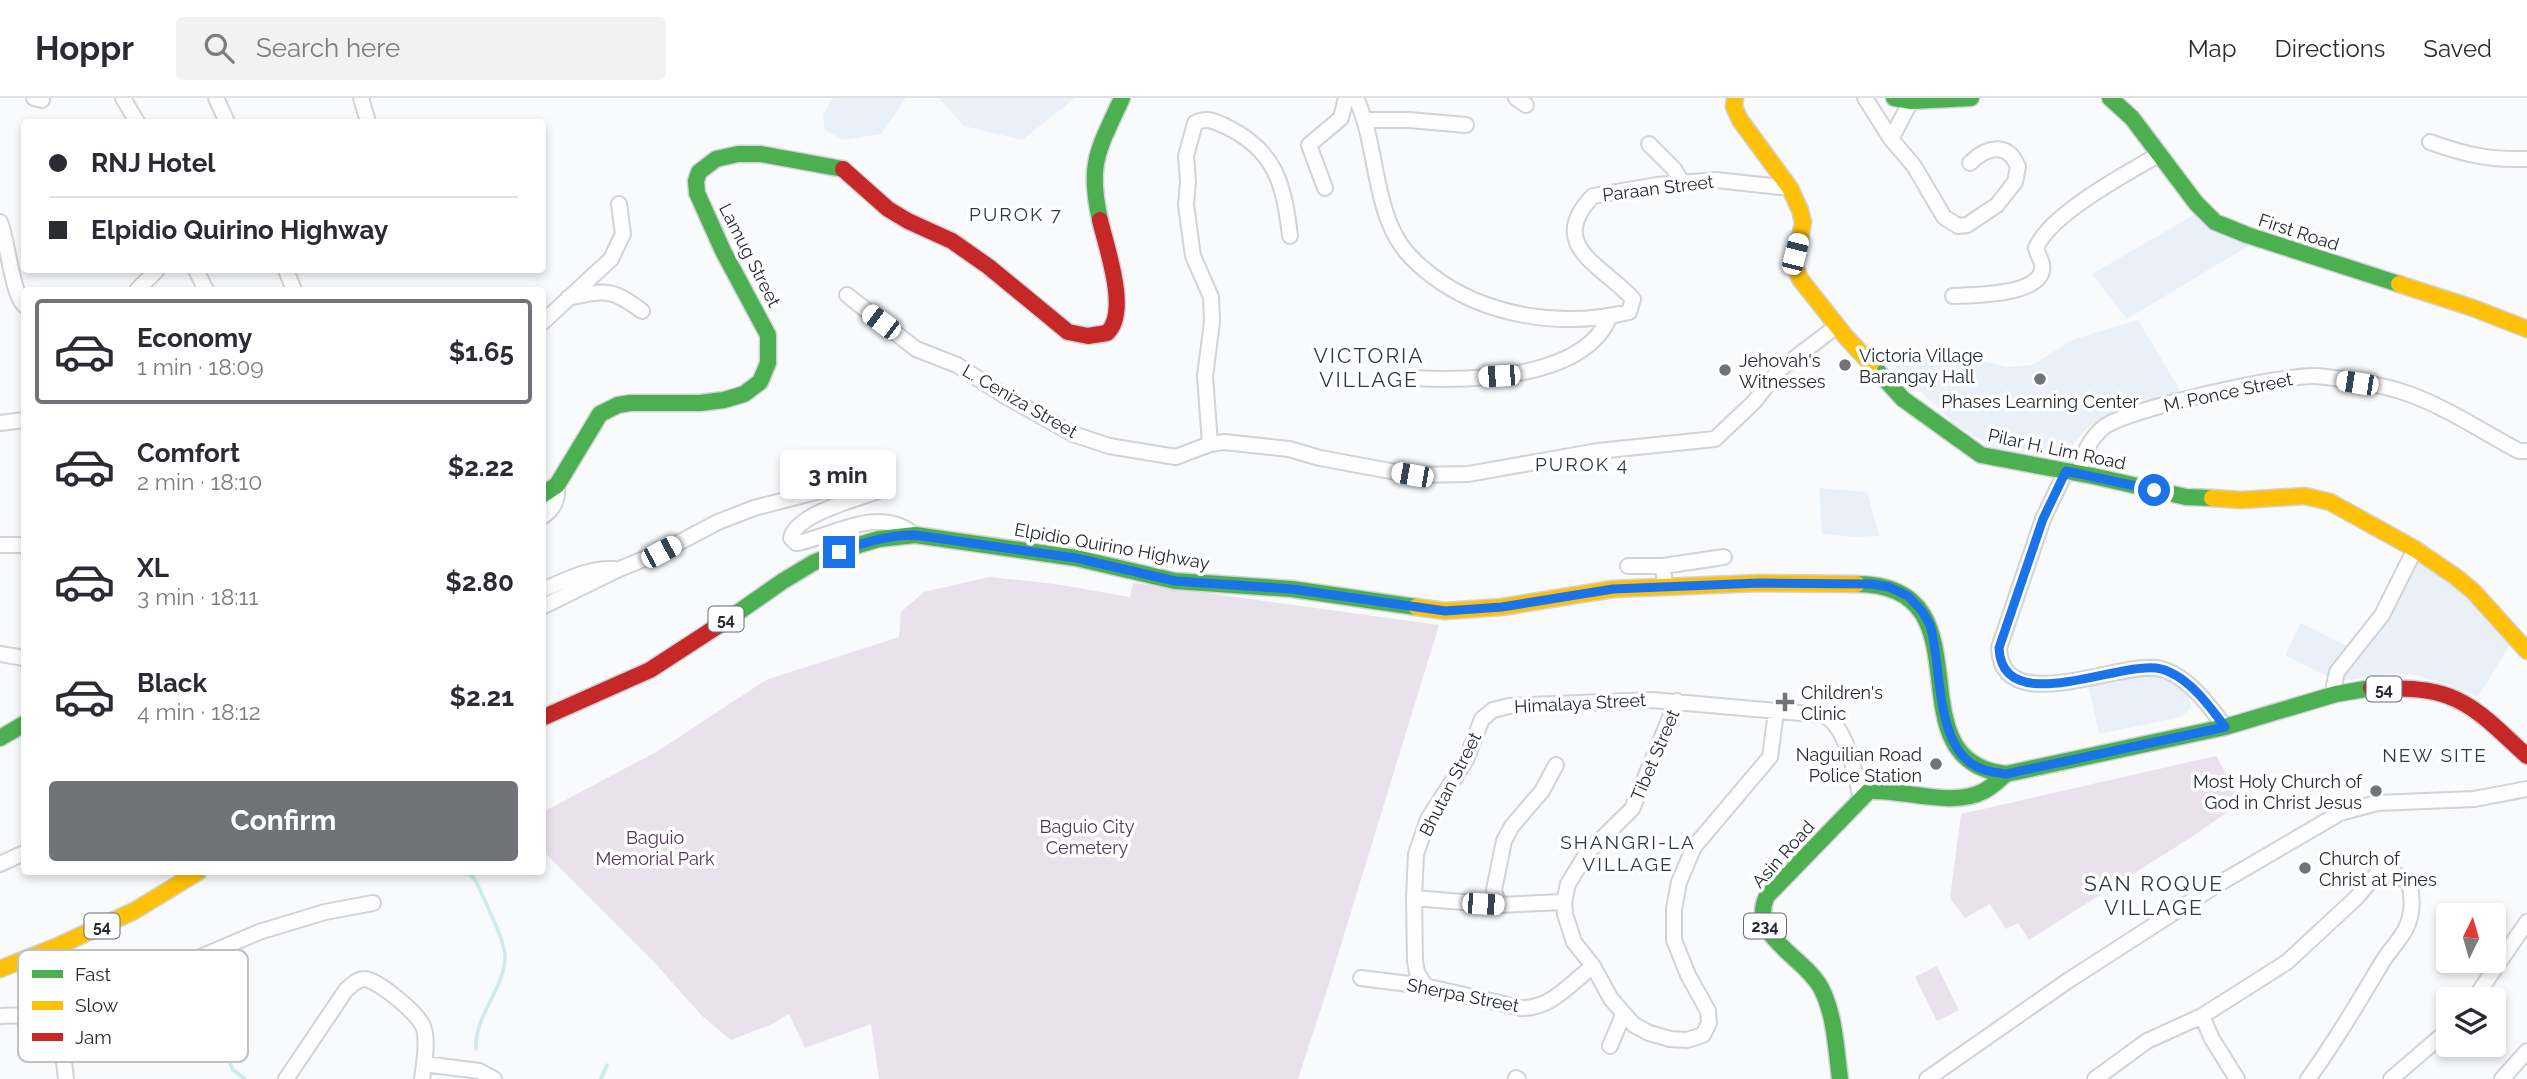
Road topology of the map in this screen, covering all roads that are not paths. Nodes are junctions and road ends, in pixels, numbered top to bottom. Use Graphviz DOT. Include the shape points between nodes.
graph roads {
  1 [pos="123,98"];
  2 [pos="216,98"];
  3 [pos="361,98"];
  4 [pos="1122,98"];
  5 [pos="1346,98"];
  6 [pos="1356,98"];
  7 [pos="1735,98"];
  8 [pos="1865,98"];
  9 [pos="1894,98"];
  10 [pos="1971,98"];
  11 [pos="2110,98"];
  12 [pos="1911,101"];
  13 [pos="136,119"];
  14 [pos="226,119"];
  15 [pos="367,119"];
  16 [pos="1365,120"];
  17 [pos="1466,125"];
  18 [pos="1891,139"];
  19 [pos="2430,142"];
  20 [pos="1649,144"];
  21 [pos="2160,155"];
  22 [pos="2527,159"];
  23 [pos="1970,163"];
  24 [pos="1682,183"];
  25 [pos="1325,188"];
  26 [pos="1790,188"];
  27 [pos="619,204"];
  28 [pos="0,222"];
  29 [pos="1290,236"];
  30 [pos="6,271"];
  31 [pos="154,273"];
  32 [pos="140,287"];
  33 [pos="847,295"];
  34 [pos="1953,296"];
  35 [pos="567,298"];
  36 [pos="21,303"];
  37 [pos="642,311"];
  38 [pos="1610,316"];
  39 [pos="546,319"];
  40 [pos="1837,326"];
  41 [pos="2527,329"];
  42 [pos="1412,378"];
  43 [pos="21,420"];
  44 [pos="0,423"];
  45 [pos="1210,444"];
  46 [pos="2523,451"];
  47 [pos="2527,467"];
  48 [pos="2072,472"];
  49 [pos="557,485"];
  50 [pos="546,492"];
  51 [pos="546,514"];
  52 [pos="915,535"];
  53 [pos="0,545"];
  54 [pos="21,545"];
  55 [pos="2415,549"];
  56 [pos="1724,557"];
  57 [pos="1628,566"];
  58 [pos="1663,566"];
  59 [pos="617,570"];
  60 [pos="1665,586"];
  61 [pos="546,588"];
  62 [pos="546,605"];
  63 [pos="2527,651"];
  64 [pos="0,654"];
  65 [pos="21,658"];
  66 [pos="2336,694"];
  67 [pos="1677,701"];
  68 [pos="1493,709"];
  69 [pos="1776,712"];
  70 [pos="546,716"];
  71 [pos="21,726"];
  72 [pos="2225,727"];
  73 [pos="0,738"];
  74 [pos="2527,756"];
  75 [pos="1556,765"];
  76 [pos="2006,774"];
  77 [pos="2527,789"];
  78 [pos="1861,798"];
  79 [pos="21,854"];
  80 [pos="0,864"];
  81 [pos="193,875"];
  82 [pos="1414,898"];
  83 [pos="1564,902"];
  84 [pos="373,903"];
  85 [pos="1498,905"];
  86 [pos="2527,922"];
  87 [pos="48,950"];
  88 [pos="217,950"];
  89 [pos="18,962"];
  90 [pos="1593,965"];
  91 [pos="0,969"];
  92 [pos="1361,978"];
  93 [pos="1425,986"];
  94 [pos="2482,987"];
  95 [pos="1623,1015"];
  96 [pos="0,1016"];
  97 [pos="2202,1016"];
  98 [pos="18,1017"];
  99 [pos="2436,1040"];
  100 [pos="1610,1046"];
  101 [pos="2527,1051"];
  102 [pos="423,1072"];
  103 [pos="286,1079"];
  104 [pos="494,1079"];
  105 [pos="1840,1079"];
  106 [pos="1927,1079"];
  107 [pos="2095,1079"];
  108 [pos="2237,1079"];
  109 [pos="2308,1079"];
  110 [pos="2391,1079"];
  111 [pos="2502,1079"];
  1 -- 13 [label="street"];
  2 -- 14 [label="street"];
  3 -- 15 [label="street"];
  4 -- 49 [label="main road, Lamug Street" via="1093,173 1117,311 1108,332 1090,336 1068,332 952,241 888,209 846,170 761,153 716,159 699,172 697,193 768,335 768,362 761,379 749,392 729,400 630,403 600,414"];
  5 -- 25 [label="street" via="1341,118 1309,145"];
  6 -- 16 [label="street"];
  7 -- 26 [label="main road, Pilar H. Lim Road" via="1740,120"];
  8 -- 18 [label="street"];
  9 -- 12 [label="main road"];
  10 -- 12 [label="main road"];
  11 -- 21 [label="main road, First Road"];
  12 -- 18 [label="street"];
  16 -- 17 [label="street"];
  16 -- 38 [label="street" via="1389,222 1407,256 1450,289 1499,311 1532,316"];
  18 -- 23 [label="street" via="1914,166 1944,217 1958,226 1997,205 2015,182 2018,167 2010,154 1994,149"];
  19 -- 22 [label="street" via="2467,156"];
  20 -- 24 [label="street"];
  21 -- 34 [label="street" via="2053,224 2036,248 2042,265 2036,280 1993,295"];
  21 -- 41 [label="main road, First Road" via="2215,222"];
  24 -- 26 [label="street, Paraan Street" via="1716,180"];
  24 -- 38 [label="street, Paraan Street" via="1593,196 1576,216 1573,226 1581,250 1633,299 1629,312"];
  26 -- 40 [label="main road, Pilar H. Lim Road" via="1803,222 1795,266"];
  27 -- 35 [label="street" via="623,234 619,245 611,259"];
  28 -- 30 [label="street" via="8,244"];
  29 -- 45 [label="street" via="1280,180 1264,153 1239,132 1213,120 1195,123 1186,156 1186,205 1193,256 1211,297 1205,376"];
  30 -- 36 [label="street"];
  31 -- 32 [label="street"];
  33 -- 45 [label="street, L. Ceniza Street" via="916,349 957,365 1073,433 1164,457"];
  35 -- 37 [label="street" via="607,291"];
  35 -- 39 [label="street"];
  38 -- 42 [label="street" via="1586,349 1533,370 1472,378"];
  40 -- 45 [label="street" via="1779,370 1715,439 1704,442 1598,451 1486,472 1433,476 1289,449"];
  40 -- 48 [label="main road, Pilar H. Lim Road" via="1903,399 1959,442 1981,455"];
  43 -- 44 [label="street"];
  46 -- 47 [label="street, M. Ponce Street"];
  46 -- 48 [label="street, M. Ponce Street" via="2399,390 2314,376 2178,401 2118,419 2095,436"];
  48 -- 55 [label="main road, Pilar H. Lim Road" via="2186,498 2305,496 2330,502"];
  48 -- 72 [label="street, M. Ponce Street" via="2043,519 1999,648 2000,661 2018,681 2036,685 2156,668 2182,681"];
  49 -- 50 [label="main road, Lamug Street"];
  49 -- 51 [label="street" via="558,500"];
  52 -- 59 [label="street" via="901,525 878,521 802,542 791,538 795,528 839,503 886,488 885,479 879,476 754,508"];
  52 -- 60 [label="main road, Elpidio Quirino Highway / 54" via="1076,558 1175,581 1292,589 1445,611"];
  52 -- 70 [label="main road, Elpidio Quirino Highway / 54" via="877,539 812,564 665,662"];
  53 -- 54 [label="street"];
  55 -- 63 [label="main road, Pilar H. Lim Road" via="2473,591"];
  55 -- 66 [label="street" via="2382,615 2337,672"];
  56 -- 58 [label="street"];
  57 -- 58 [label="street"];
  58 -- 60 [label="street"];
  59 -- 61 [label="street" via="578,574"];
  59 -- 62 [label="street"];
  60 -- 76 [label="main road, Elpidio Quirino Highway / 54" via="1872,584 1908,596 1933,633 1950,737 1976,766"];
  64 -- 65 [label="street"];
  66 -- 72 [label="main road, Elpidio Quirino Highway / 54"];
  66 -- 74 [label="main road, Elpidio Quirino Highway / 54" via="2370,688 2448,696 2480,714"];
  67 -- 68 [label="street, Himalaya Street"];
  67 -- 69 [label="street, Himalaya Street"];
  67 -- 83 [label="street, Tibet Street" via="1632,809 1583,859 1568,884"];
  68 -- 82 [label="street, Bhutan Street" via="1482,719 1466,760 1428,819 1416,854"];
  69 -- 78 [label="street, Himalaya Street" via="1823,715 1833,721 1847,747"];
  69 -- 95 [label="street" via="1770,757 1694,846 1679,882 1674,940 1708,1011 1703,1035 1670,1039 1649,1033"];
  71 -- 73 [label="main road"];
  72 -- 76 [label="main road, Elpidio Quirino Highway / 54"];
  75 -- 85 [label="street" via="1504,841 1494,890"];
  76 -- 78 [label="main road" via="1983,792 1951,799 1884,789"];
  77 -- 106 [label="street" via="2474,800 2377,803 2340,813 2069,980"];
  78 -- 105 [label="main road, Asin Road / 234" via="1769,892 1762,917 1769,932 1821,988"];
  79 -- 80 [label="street"];
  81 -- 87 [label="main road, 54" via="134,911"];
  82 -- 85 [label="street"];
  82 -- 93 [label="street, Bhutan Street" via="1416,967"];
  83 -- 85 [label="street"];
  83 -- 90 [label="street" via="1574,943"];
  84 -- 88 [label="street" via="325,912"];
  86 -- 94 [label="street"];
  89 -- 91 [label="main road, 54"];
  90 -- 93 [label="street, Sherpa Street" via="1535,1008"];
  90 -- 95 [label="street"];
  92 -- 93 [label="street, Sherpa Street"];
  95 -- 100 [label="street"];
  96 -- 98 [label="street"];
  97 -- 107 [label="street" via="2147,1041"];
  97 -- 108 [label="street"];
  97 -- 109 [label="street" via="2287,962 2381,869 2396,873 2409,883 2412,895 2406,929"];
  99 -- 110 [label="street"];
  101 -- 111 [label="street"];
  102 -- 103 [label="street" via="425,1031 421,1021 393,996 364,979 346,990"];
  102 -- 104 [label="street" via="479,1071"];
}
